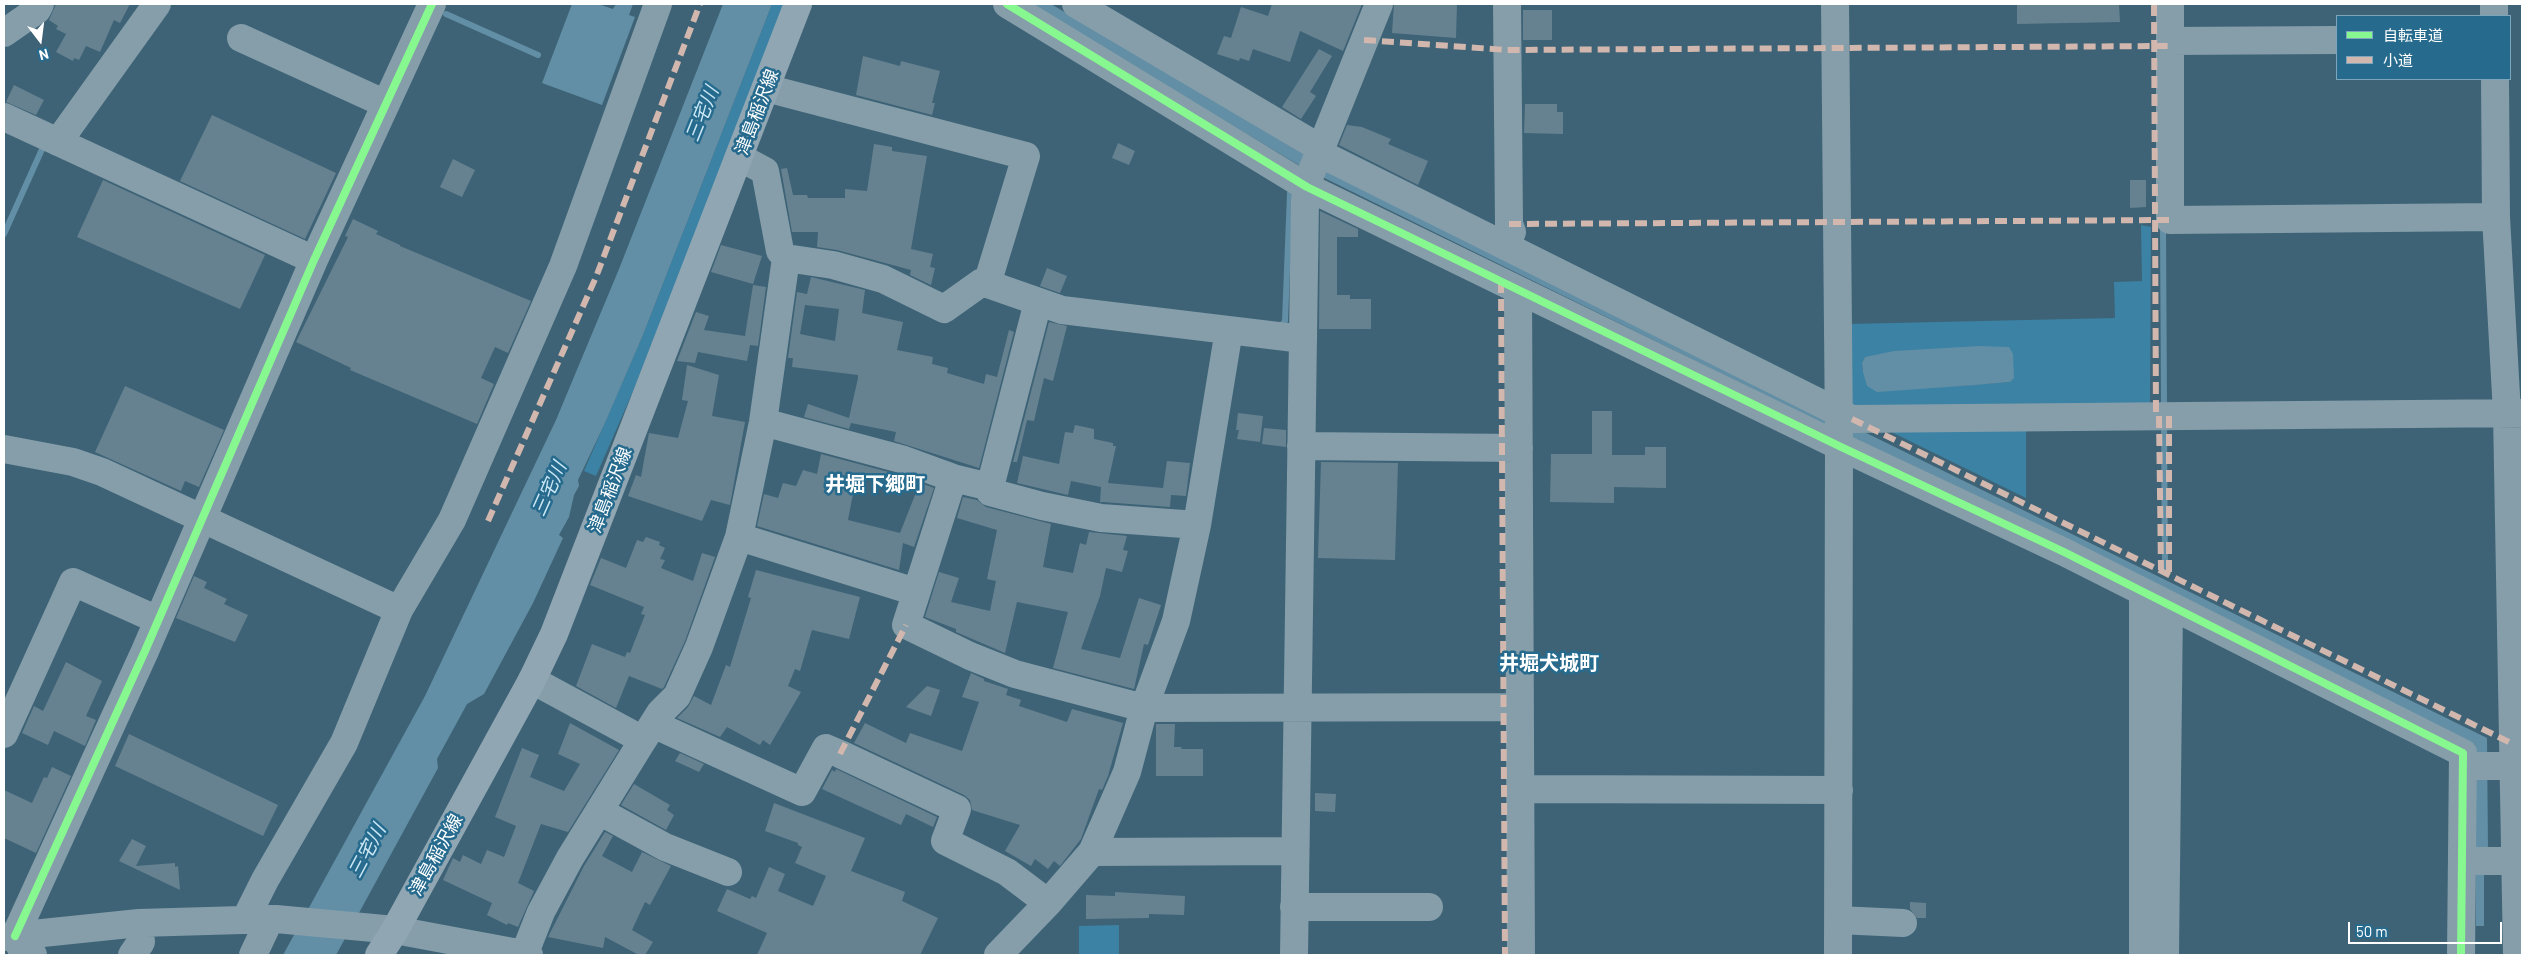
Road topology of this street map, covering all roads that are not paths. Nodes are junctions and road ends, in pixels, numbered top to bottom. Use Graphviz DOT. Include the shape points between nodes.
graph roads {
  1 [pos="40,4"];
  2 [pos="157,4"];
  3 [pos="432,4"];
  4 [pos="658,4"];
  5 [pos="798,4"];
  6 [pos="1007,4"];
  7 [pos="1076,4"];
  8 [pos="1378,4"];
  9 [pos="1507,4"];
  10 [pos="1835,4"];
  11 [pos="2170,4"];
  12 [pos="4,33"];
  13 [pos="241,38"];
  14 [pos="2336,40"];
  15 [pos="2170,41"];
  16 [pos="2495,80"];
  17 [pos="766,88"];
  18 [pos="386,104"];
  19 [pos="4,117"];
  20 [pos="58,142"];
  21 [pos="739,157"];
  22 [pos="1314,164"];
  23 [pos="2496,217"];
  24 [pos="1506,246"];
  25 [pos="786,258"];
  26 [pos="314,260"];
  27 [pos="988,284"];
  28 [pos="1518,290"];
  29 [pos="1038,302"];
  30 [pos="1229,330"];
  31 [pos="1303,339"];
  32 [pos="2515,413"];
  33 [pos="763,422"];
  34 [pos="1839,428"];
  35 [pos="1302,446"];
  36 [pos="1519,448"];
  37 [pos="4,449"];
  38 [pos="953,478"];
  39 [pos="990,487"];
  40 [pos="202,517"];
  41 [pos="1197,525"];
  42 [pos="739,537"];
  43 [pos="916,592"];
  44 [pos="2143,593"];
  45 [pos="2169,606"];
  46 [pos="399,610"];
  47 [pos="158,620"];
  48 [pos="532,680"];
  49 [pos="1297,707"];
  50 [pos="1520,707"];
  51 [pos="1144,708"];
  52 [pos="648,732"];
  53 [pos="4,734"];
  54 [pos="2502,769"];
  55 [pos="1520,789"];
  56 [pos="1839,790"];
  57 [pos="599,811"];
  58 [pos="1295,851"];
  59 [pos="1092,852"];
  60 [pos="2486,861"];
  61 [pos="728,872"];
  62 [pos="1048,903"];
  63 [pos="1294,907"];
  64 [pos="1429,907"];
  65 [pos="264,919"];
  66 [pos="1838,920"];
  67 [pos="138,923"];
  68 [pos="1903,923"];
  69 [pos="395,930"];
  70 [pos="17,942"];
  71 [pos="132,955"];
  72 [pos="253,955"];
  73 [pos="378,955"];
  74 [pos="526,955"];
  75 [pos="998,955"];
  76 [pos="1294,955"];
  77 [pos="1521,955"];
  78 [pos="1838,955"];
  79 [pos="2143,955"];
  80 [pos="2164,955"];
  81 [pos="2461,955"];
  82 [pos="2517,955"];
  1 -- 12 [label="street" via="37,10"];
  2 -- 20 [label="street"];
  3 -- 18 [label="street"];
  4 -- 46 [label="street" via="563,266 452,520"];
  5 -- 17 [label="main road, 津島稲沢線"];
  6 -- 22 [label="street"];
  7 -- 22 [label="street"];
  8 -- 22 [label="street"];
  9 -- 24 [label="street" via="1509,224 1512,232"];
  10 -- 34 [label="street"];
  11 -- 15 [label="street"];
  13 -- 18 [label="street"];
  14 -- 15 [label="street"];
  15 -- 23 [label="street" via="2170,220"];
  16 -- 23 [label="street"];
  17 -- 21 [label="main road, 津島稲沢線"];
  17 -- 27 [label="street" via="1026,156"];
  18 -- 26 [label="street"];
  19 -- 20 [label="street"];
  20 -- 26 [label="street"];
  21 -- 25 [label="street" via="765,171 780,251"];
  21 -- 48 [label="main road, 津島稲沢線" via="582,564"];
  22 -- 24 [label="street"];
  22 -- 28 [label="street"];
  22 -- 31 [label="street"];
  23 -- 32 [label="street"];
  24 -- 34 [label="street"];
  25 -- 27 [label="street" via="832,265 883,279 944,309 982,282"];
  25 -- 33 [label="street"];
  26 -- 40 [label="street"];
  27 -- 29 [label="street"];
  28 -- 34 [label="street"];
  28 -- 36 [label="street"];
  29 -- 30 [label="street" via="1062,310"];
  29 -- 39 [label="street"];
  30 -- 31 [label="street"];
  30 -- 41 [label="street"];
  31 -- 35 [label="street"];
  32 -- 34 [label="street" via="1852,419"];
  32 -- 54 [label="street"];
  33 -- 38 [label="street" via="901,459"];
  33 -- 42 [label="street"];
  34 -- 44 [label="street"];
  34 -- 56 [label="street"];
  35 -- 36 [label="street"];
  35 -- 49 [label="street"];
  36 -- 50 [label="street"];
  37 -- 40 [label="street" via="73,462"];
  38 -- 39 [label="street"];
  38 -- 43 [label="street"];
  39 -- 41 [label="street" via="990,492 1101,518"];
  40 -- 46 [label="street"];
  40 -- 47 [label="street"];
  41 -- 51 [label="street" via="1176,621"];
  42 -- 43 [label="street"];
  42 -- 52 [label="street" via="709,622 677,696 660,713"];
  43 -- 51 [label="street" via="906,625 1015,674"];
  44 -- 45 [label="street"];
  44 -- 79 [label="street"];
  45 -- 54 [label="street" via="2463,753"];
  45 -- 80 [label="street"];
  46 -- 65 [label="street" via="344,743 265,880"];
  47 -- 53 [label="street" via="73,582"];
  47 -- 70 [label="street"];
  48 -- 52 [label="street"];
  48 -- 69 [label="main road, 津島稲沢線"];
  49 -- 50 [label="street"];
  49 -- 51 [label="street"];
  49 -- 58 [label="street"];
  50 -- 55 [label="street"];
  51 -- 59 [label="street" via="1128,772"];
  52 -- 57 [label="street"];
  52 -- 62 [label="street" via="802,792 826,748 957,808 945,841 1007,872"];
  54 -- 60 [label="street"];
  54 -- 60 [label="street"];
  55 -- 56 [label="street"];
  55 -- 77 [label="street"];
  56 -- 66 [label="street"];
  57 -- 61 [label="street" via="665,847"];
  57 -- 74 [label="street" via="541,912"];
  58 -- 59 [label="street"];
  58 -- 63 [label="street"];
  59 -- 62 [label="street"];
  60 -- 81 [label="street"];
  60 -- 82 [label="street"];
  62 -- 75 [label="street"];
  63 -- 64 [label="street"];
  63 -- 76 [label="street"];
  65 -- 67 [label="street"];
  65 -- 69 [label="street"];
  65 -- 72 [label="street"];
  66 -- 68 [label="street"];
  66 -- 78 [label="street"];
  67 -- 70 [label="street"];
  67 -- 71 [label="street" via="142,942"];
  69 -- 73 [label="main road, 津島稲沢線"];
  69 -- 74 [label="street"];
}
